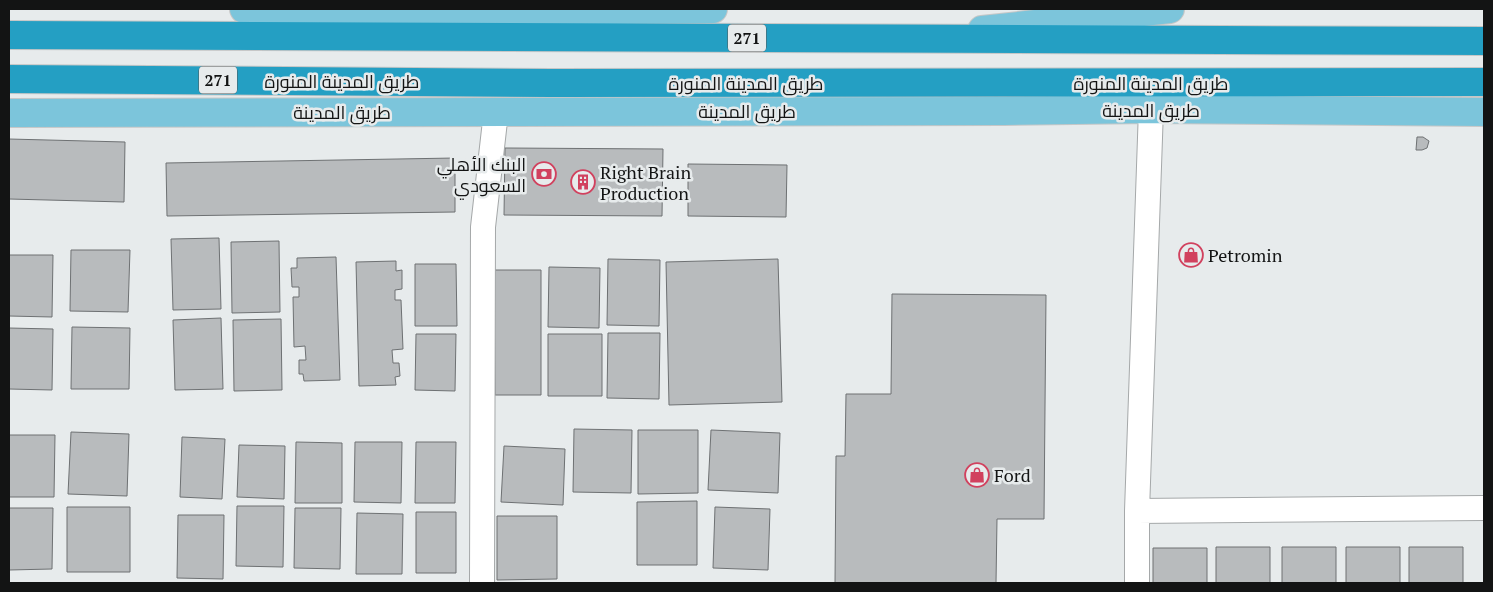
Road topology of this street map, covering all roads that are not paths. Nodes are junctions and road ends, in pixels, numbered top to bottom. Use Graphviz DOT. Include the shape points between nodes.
graph roads {
  1 [pos="244,9"];
  2 [pos="714,9"];
  3 [pos="1170,9"];
  4 [pos="9,27"];
  5 [pos="9,36"];
  6 [pos="92,36"];
  7 [pos="907,38"];
  8 [pos="1484,41"];
  9 [pos="9,78"];
  10 [pos="79,79"];
  11 [pos="1484,82"];
  12 [pos="552,83"];
  13 [pos="9,84"];
  14 [pos="1152,110"];
  15 [pos="1004,111"];
  16 [pos="496,112"];
  17 [pos="1484,112"];
  18 [pos="9,113"];
  19 [pos="1484,508"];
  20 [pos="1137,511"];
  21 [pos="482,583"];
  22 [pos="1137,583"];
  1 -- 2 [label="main road" via="306,13"];
  3 -- 7 [label="main road"];
  4 -- 6 [label="main road"];
  5 -- 6 [label="highway, 271"];
  6 -- 7 [label="highway, 271"];
  7 -- 8 [label="highway, 271"];
  9 -- 10 [label="highway, طريق المدينة المنورة / 271"];
  10 -- 12 [label="highway, طريق المدينة المنورة / 271"];
  10 -- 13 [label="highway"];
  11 -- 12 [label="highway, طريق المدينة المنورة / 271"];
  12 -- 15 [label="main road"];
  14 -- 15 [label="main road, طريق المدينة"];
  14 -- 17 [label="main road, طريق المدينة"];
  14 -- 20 [label="street"];
  15 -- 16 [label="main road, طريق المدينة"];
  16 -- 18 [label="main road, طريق المدينة"];
  16 -- 21 [label="street" via="483,227"];
  19 -- 20 [label="street"];
  20 -- 22 [label="street"];
}
